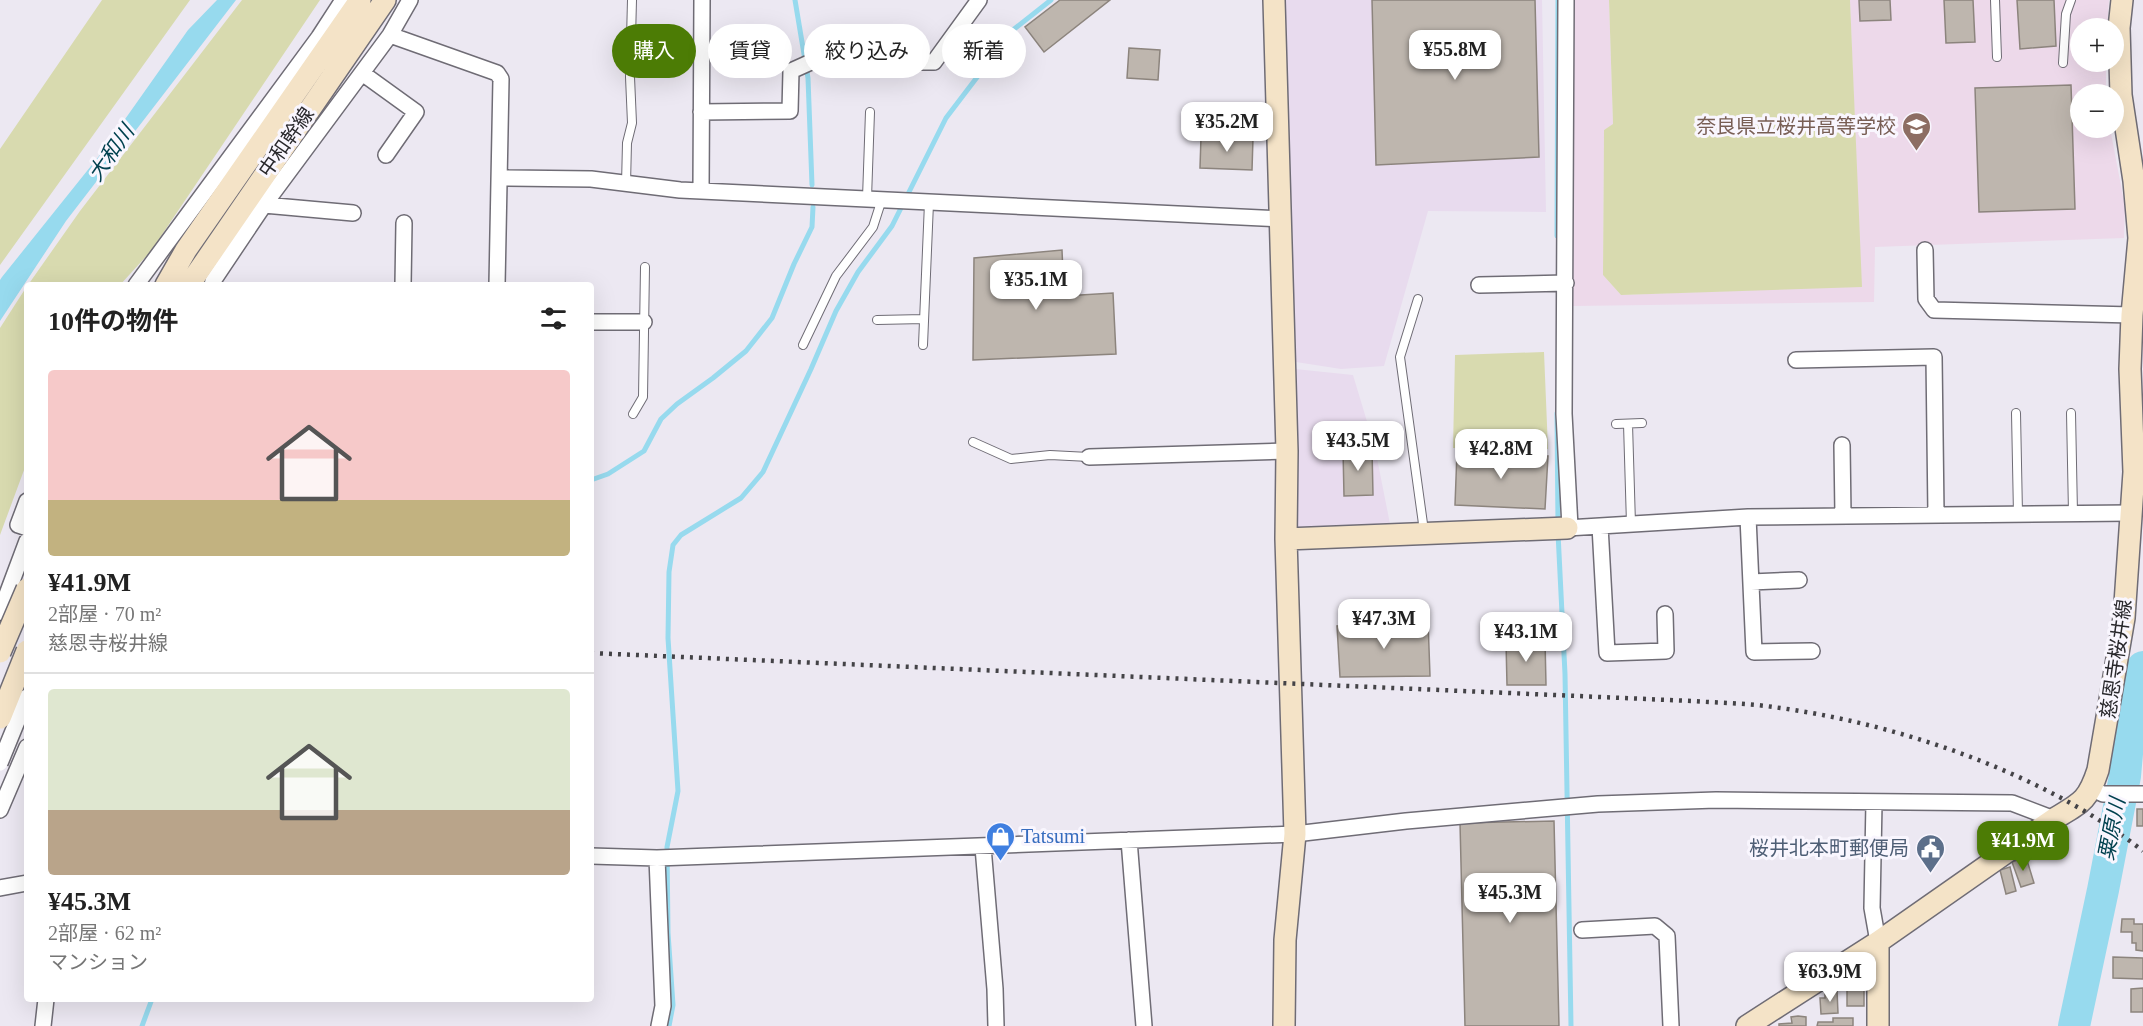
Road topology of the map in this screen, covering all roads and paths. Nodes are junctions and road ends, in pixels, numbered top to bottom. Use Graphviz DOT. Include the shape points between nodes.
graph roads {
  1 [pos="343,0"];
  2 [pos="360,0"];
  3 [pos="385,0"];
  4 [pos="410,0"];
  5 [pos="632,0"];
  6 [pos="702,0"];
  7 [pos="979,0"];
  8 [pos="1274,0"];
  9 [pos="1566,0"];
  10 [pos="1995,0"];
  11 [pos="2071,0"];
  12 [pos="2122,0"];
  13 [pos="390,35"];
  14 [pos="1997,57"];
  15 [pos="2063,63"];
  16 [pos="362,73"];
  17 [pos="701,112"];
  18 [pos="870,112"];
  19 [pos="386,155"];
  20 [pos="499,178"];
  21 [pos="626,184"];
  22 [pos="701,190"];
  23 [pos="875,198"];
  24 [pos="929,203"];
  25 [pos="264,205"];
  26 [pos="353,213"];
  27 [pos="1281,219"];
  28 [pos="404,223"];
  29 [pos="1925,250"];
  30 [pos="645,267"];
  31 [pos="140,282"];
  32 [pos="168,282"];
  33 [pos="191,282"];
  34 [pos="217,282"];
  35 [pos="403,282"];
  36 [pos="497,282"];
  37 [pos="1558,283"];
  38 [pos="1479,285"];
  39 [pos="1418,299"];
  40 [pos="2132,315"];
  41 [pos="924,319"];
  42 [pos="877,320"];
  43 [pos="594,322"];
  44 [pos="644,322"];
  45 [pos="803,345"];
  46 [pos="923,345"];
  47 [pos="1796,360"];
  48 [pos="2016,413"];
  49 [pos="633,414"];
  50 [pos="2072,414"];
  51 [pos="1642,423"];
  52 [pos="1616,424"];
  53 [pos="1628,424"];
  54 [pos="973,442"];
  55 [pos="1842,445"];
  56 [pos="1287,451"];
  57 [pos="1089,457"];
  58 [pos="24,509"];
  59 [pos="2073,513"];
  60 [pos="1936,514"];
  61 [pos="2018,514"];
  62 [pos="1843,515"];
  63 [pos="1748,517"];
  64 [pos="2133,521"];
  65 [pos="1632,524"];
  66 [pos="1600,525"];
  67 [pos="24,527"];
  68 [pos="1562,528"];
  69 [pos="1425,533"];
  70 [pos="1287,539"];
  71 [pos="24,549"];
  72 [pos="1799,580"];
  73 [pos="1751,582"];
  74 [pos="24,596"];
  75 [pos="0,613"];
  76 [pos="1665,614"];
  77 [pos="1812,651"];
  78 [pos="0,652"];
  79 [pos="24,658"];
  80 [pos="24,705"];
  81 [pos="0,706"];
  82 [pos="24,714"];
  83 [pos="0,718"];
  84 [pos="24,754"];
  85 [pos="0,763"];
  86 [pos="2098,792"];
  87 [pos="2140,794"];
  88 [pos="1874,802"];
  89 [pos="0,810"];
  90 [pos="2054,819"];
  91 [pos="1295,834"];
  92 [pos="1129,840"];
  93 [pos="983,847"];
  94 [pos="594,856"];
  95 [pos="657,858"];
  96 [pos="24,884"];
  97 [pos="0,888"];
  98 [pos="1582,930"];
  99 [pos="1878,942"];
  100 [pos="46,1002"];
  101 [pos="43,1026"];
  102 [pos="659,1026"];
  103 [pos="996,1026"];
  104 [pos="1144,1026"];
  105 [pos="1284,1026"];
  106 [pos="1671,1026"];
  107 [pos="1747,1026"];
  108 [pos="1878,1026"];
  1 -- 31 [label="street"];
  2 -- 32 [label="main road, 中和幹線"];
  3 -- 33 [label="main road, 中和幹線"];
  4 -- 13 [label="street"];
  5 -- 21 [label="lane" via="632,123 627,143"];
  6 -- 17 [label="street"];
  7 -- 17 [label="street" via="934,62 806,64 792,72 790,111"];
  8 -- 27 [label="main road"];
  9 -- 37 [label="street"];
  10 -- 14 [label="lane"];
  11 -- 15 [label="lane" via="2066,14"];
  12 -- 40 [label="main road, 慈恩寺桜井線" via="2121,95 2139,238"];
  13 -- 16 [label="street"];
  13 -- 20 [label="street" via="497,73 501,80"];
  16 -- 19 [label="street" via="416,112"];
  16 -- 25 [label="street"];
  17 -- 22 [label="street"];
  18 -- 23 [label="lane"];
  20 -- 21 [label="street" via="591,179"];
  20 -- 36 [label="street"];
  21 -- 22 [label="street"];
  22 -- 23 [label="street"];
  23 -- 24 [label="street"];
  23 -- 45 [label="lane" via="873,227 836,276"];
  24 -- 27 [label="street"];
  24 -- 41 [label="lane"];
  25 -- 26 [label="street"];
  25 -- 34 [label="street"];
  27 -- 56 [label="main road"];
  28 -- 35 [label="street"];
  29 -- 40 [label="street" via="1926,299 1934,310"];
  30 -- 44 [label="lane"];
  37 -- 38 [label="street"];
  37 -- 68 [label="street" via="1564,414"];
  39 -- 69 [label="lane" via="1400,357"];
  40 -- 64 [label="main road, 慈恩寺桜井線"];
  41 -- 42 [label="lane"];
  41 -- 46 [label="lane"];
  43 -- 44 [label="street"];
  44 -- 49 [label="lane" via="643,397"];
  47 -- 60 [label="street" via="1934,357"];
  48 -- 61 [label="lane"];
  50 -- 59 [label="lane"];
  51 -- 53 [label="lane"];
  52 -- 53 [label="lane"];
  53 -- 65 [label="lane"];
  54 -- 57 [label="lane" via="1011,459"];
  55 -- 62 [label="street"];
  56 -- 57 [label="street"];
  56 -- 70 [label="main road"];
  58 -- 67 [label="street" via="18,525"];
  59 -- 61 [label="street"];
  59 -- 64 [label="street"];
  60 -- 61 [label="street"];
  60 -- 62 [label="street"];
  62 -- 63 [label="street"];
  63 -- 65 [label="street"];
  63 -- 73 [label="street"];
  64 -- 86 [label="main road, 慈恩寺桜井線" via="2124,618 2098,770"];
  65 -- 66 [label="street"];
  66 -- 68 [label="street"];
  66 -- 76 [label="street" via="1607,653 1666,651"];
  68 -- 69 [label="main road"];
  69 -- 70 [label="main road"];
  70 -- 91 [label="main road"];
  71 -- 75 [label="street"];
  72 -- 73 [label="street"];
  73 -- 77 [label="street" via="1754,652"];
  74 -- 78 [label="main road, bridge"];
  79 -- 83 [label="main road, bridge"];
  80 -- 85 [label="street, bridge"];
  81 -- 82 [label="street"];
  84 -- 89 [label="street"];
  86 -- 87 [label="street"];
  86 -- 90 [label="main road"];
  88 -- 90 [label="street" via="2012,803"];
  88 -- 91 [label="street" via="1716,800 1560,807"];
  88 -- 99 [label="street" via="1872,908"];
  90 -- 99 [label="main road"];
  91 -- 92 [label="street"];
  91 -- 105 [label="main road" via="1285,940"];
  92 -- 93 [label="street"];
  92 -- 104 [label="street"];
  93 -- 95 [label="street"];
  93 -- 103 [label="street"];
  94 -- 95 [label="street"];
  95 -- 102 [label="street" via="663,1006"];
  96 -- 97 [label="street"];
  98 -- 106 [label="street" via="1655,926 1666,936"];
  99 -- 107 [label="main road"];
  99 -- 108 [label="main road"];
  100 -- 101 [label="street"];
}
